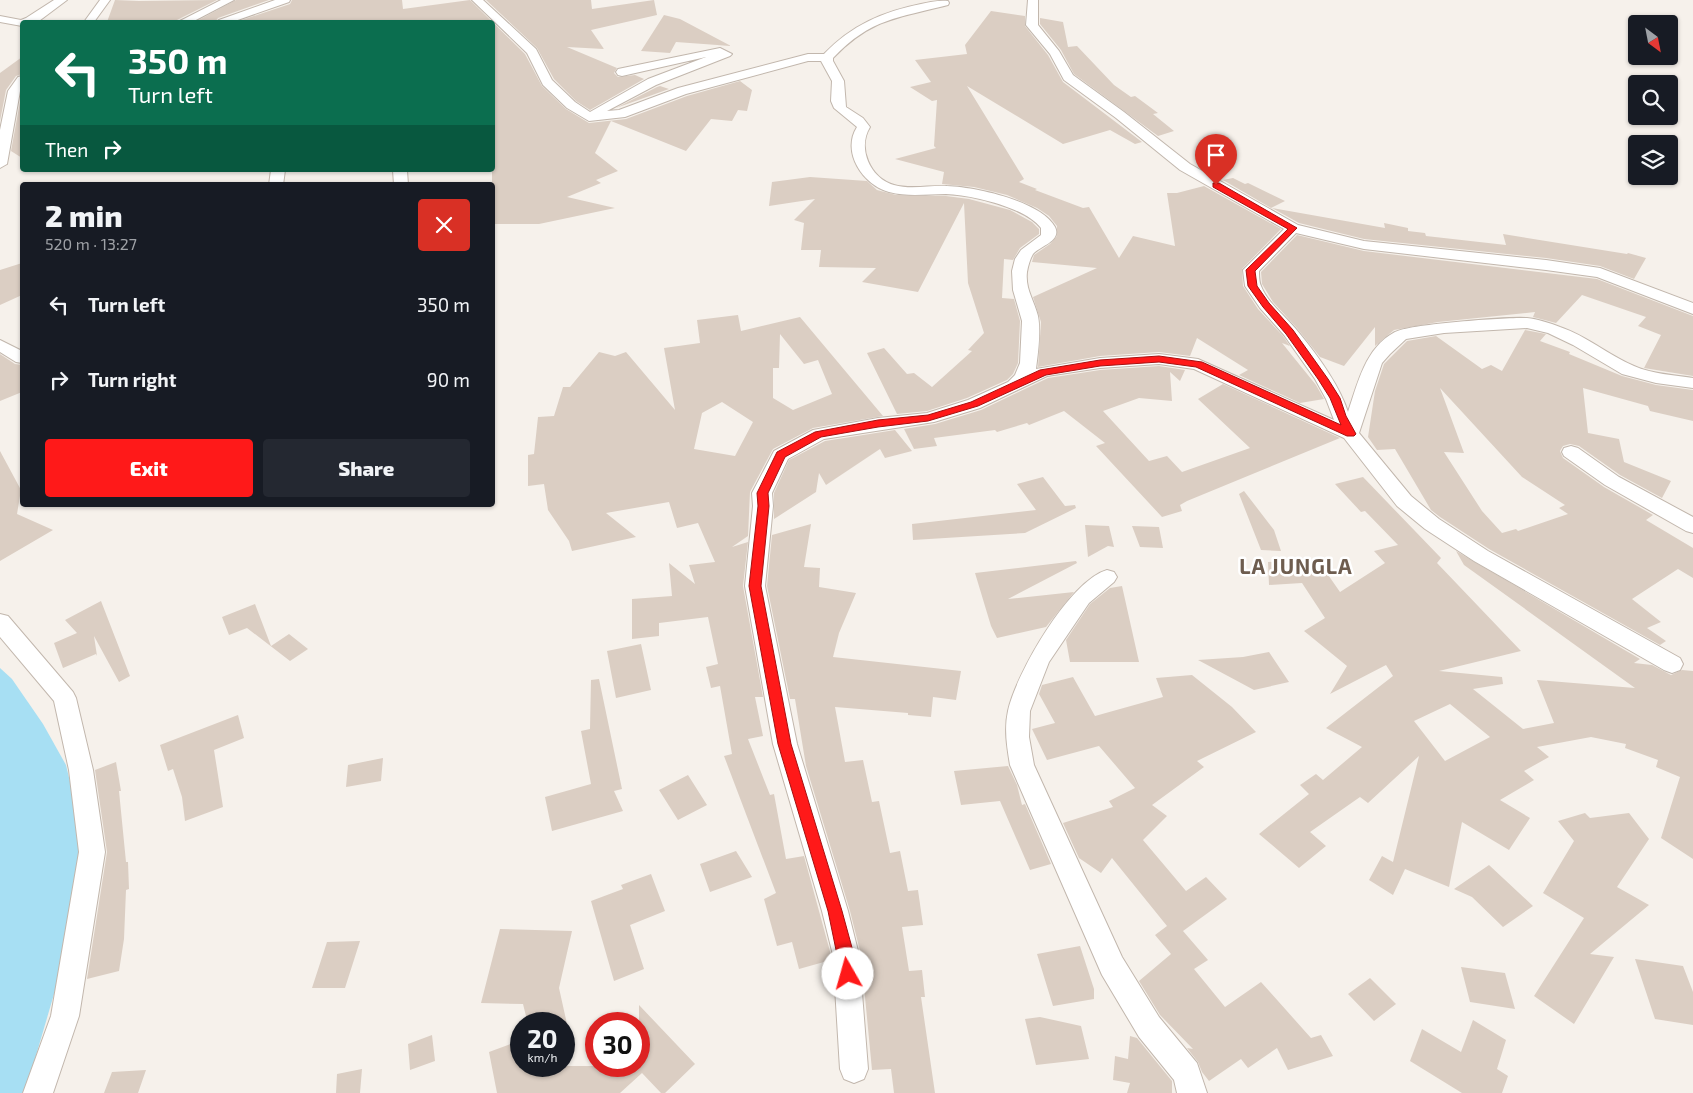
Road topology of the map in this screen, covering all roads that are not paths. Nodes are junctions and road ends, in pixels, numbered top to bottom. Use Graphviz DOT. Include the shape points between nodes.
graph roads {
  1 [pos="62,0"];
  2 [pos="105,0"];
  3 [pos="229,0"];
  4 [pos="285,0"];
  5 [pos="477,0"];
  6 [pos="1033,0"];
  7 [pos="944,3"];
  8 [pos="0,19"];
  9 [pos="34,20"];
  10 [pos="90,20"];
  11 [pos="188,20"];
  12 [pos="229,20"];
  13 [pos="20,22"];
  14 [pos="828,56"];
  15 [pos="622,72"];
  16 [pos="20,83"];
  17 [pos="589,117"];
  18 [pos="0,164"];
  19 [pos="1293,228"];
  20 [pos="1693,309"];
  21 [pos="0,345"];
  22 [pos="20,357"];
  23 [pos="1693,382"];
  24 [pos="1016,384"];
  25 [pos="1350,434"];
  26 [pos="1571,452"];
  27 [pos="1693,526"];
  28 [pos="1107,577"];
  29 [pos="0,622"];
  30 [pos="1672,664"];
  31 [pos="854,1069"];
  32 [pos="38,1093"];
  33 [pos="1192,1093"];
  1 -- 9 [label="street"];
  2 -- 10 [label="street"];
  3 -- 11 [label="street"];
  4 -- 12 [label="street"];
  5 -- 17 [label="street" via="532,51 547,82 570,105"];
  6 -- 19 [label="street" via="1032,24 1055,53 1068,77 1185,167"];
  7 -- 14 [label="street" via="905,10 883,18 851,34"];
  8 -- 13 [label="street"];
  14 -- 17 [label="street" via="808,58 682,91 621,114"];
  14 -- 24 [label="street" via="827,65 839,83 836,102 841,110 864,127 859,134 857,148 864,166 876,182 892,188 949,190 982,197 1025,210 1039,217 1048,228 1044,241 1029,250 1019,272 1019,287 1031,317 1031,336 1027,372"];
  15 -- 17 [label="street" via="720,51 726,54 652,82"];
  16 -- 18 [label="street" via="14,91"];
  19 -- 20 [label="street" via="1364,245 1546,264 1600,274"];
  19 -- 25 [label="street" via="1251,270 1253,286 1323,379"];
  21 -- 22 [label="street"];
  23 -- 25 [label="street" via="1656,378 1628,370 1562,333 1527,323 1444,328 1401,335 1384,350 1374,362"];
  24 -- 25 [label="street" via="1043,372 1100,363 1159,359 1180,361 1198,364"];
  24 -- 31 [label="street" via="974,404 928,418 819,434 780,455 762,493 755,586 785,744 846,955"];
  25 -- 30 [label="street" via="1404,500 1432,524 1481,556"];
  26 -- 27 [label="street" via="1612,481"];
  28 -- 33 [label="street" via="1082,598 1039,659 1019,712 1017,737 1022,765 1112,966 1149,1027 1187,1073"];
  29 -- 32 [label="street" via="64,698 81,770 92,852 64,1016"];
}
